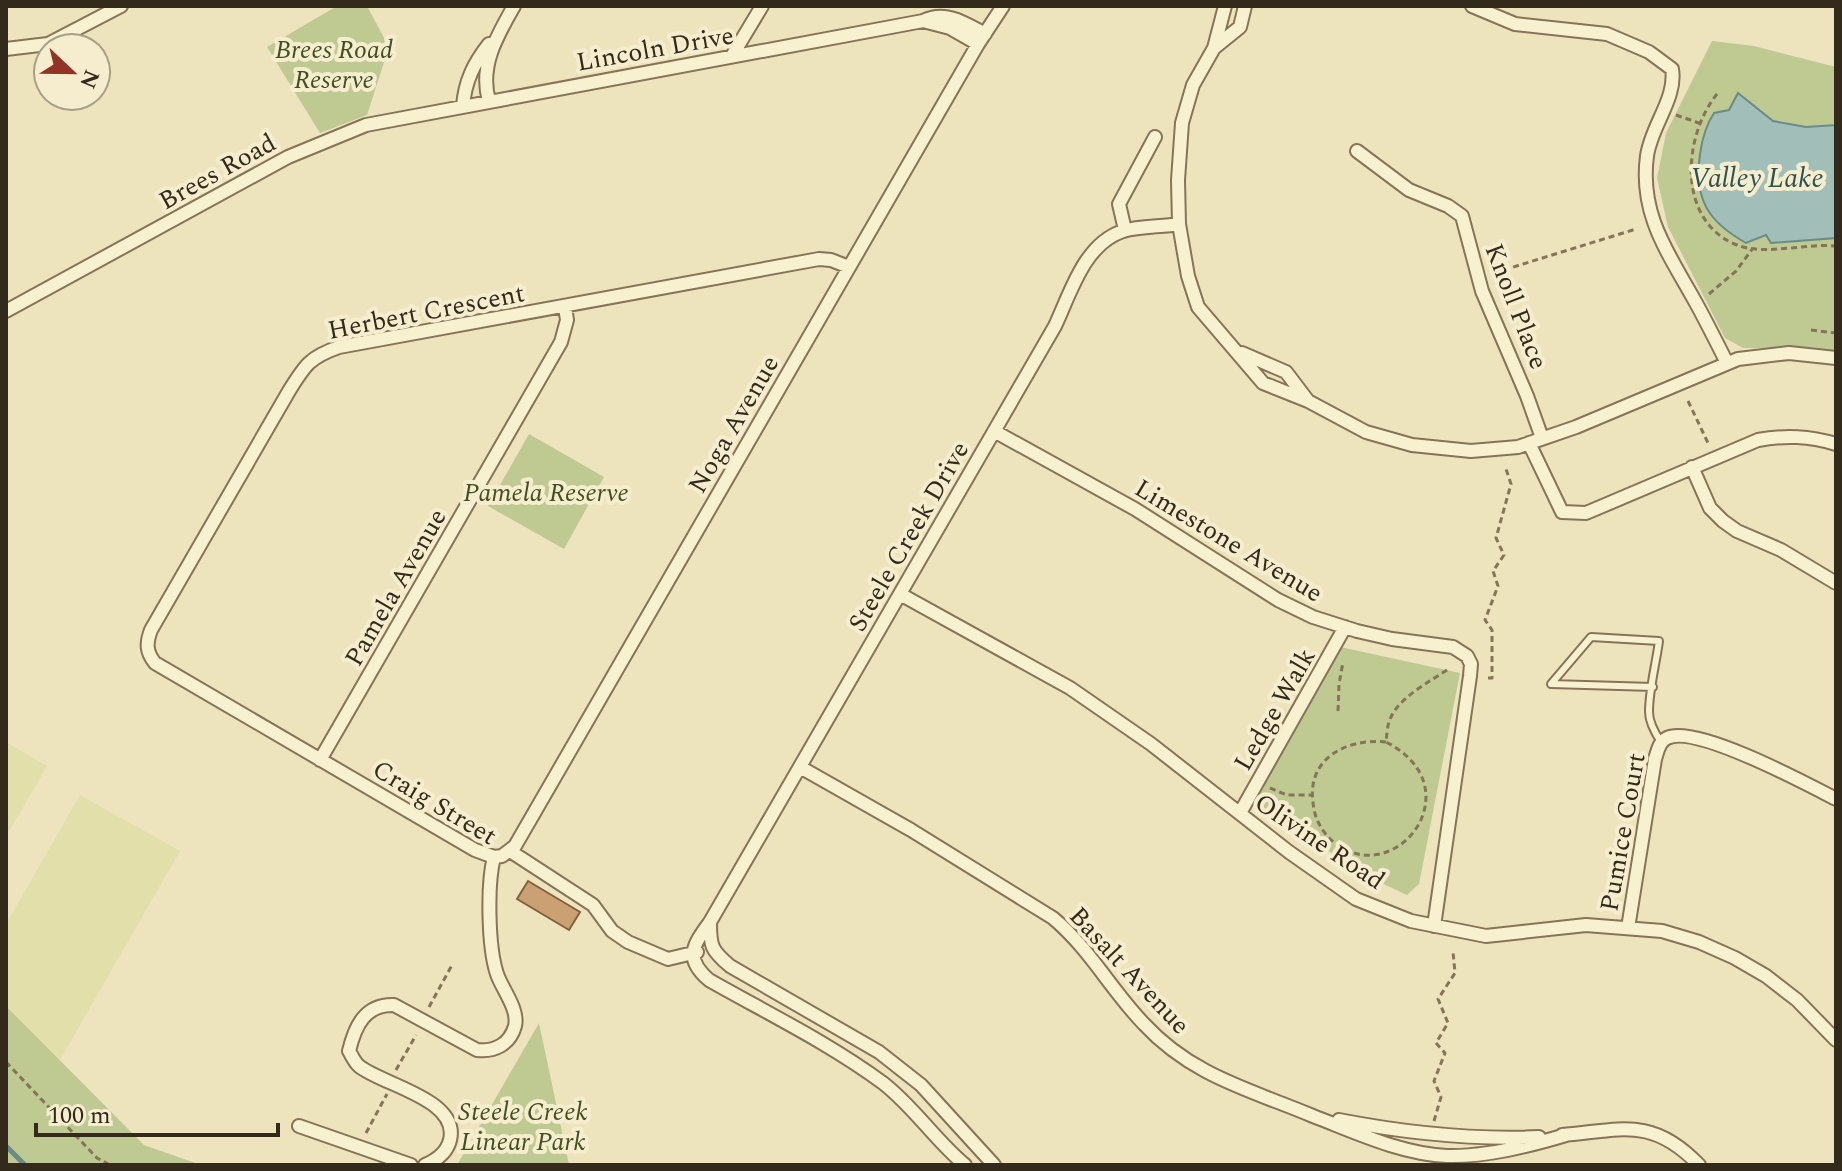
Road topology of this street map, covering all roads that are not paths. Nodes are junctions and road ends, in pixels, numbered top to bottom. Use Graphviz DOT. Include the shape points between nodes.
graph roads {
  1 [pos="121,6"];
  2 [pos="514,6"];
  3 [pos="762,6"];
  4 [pos="1003,6"];
  5 [pos="1225,6"];
  6 [pos="1245,6"];
  7 [pos="1472,6"];
  8 [pos="501,29"];
  9 [pos="982,39"];
  10 [pos="1214,48"];
  11 [pos="6,49"];
  12 [pos="732,56"];
  13 [pos="489,101"];
  14 [pos="463,106"];
  15 [pos="1155,137"];
  16 [pos="1357,151"];
  17 [pos="1179,224"];
  18 [pos="1125,230"];
  19 [pos="849,267"];
  20 [pos="565,307"];
  21 [pos="6,311"];
  22 [pos="1237,350"];
  23 [pos="1836,358"];
  24 [pos="1727,363"];
  25 [pos="1308,401"];
  26 [pos="994,431"];
  27 [pos="1542,438"];
  28 [pos="1529,443"];
  29 [pos="1836,444"];
  30 [pos="1692,467"];
  31 [pos="1836,583"];
  32 [pos="900,594"];
  33 [pos="1345,627"];
  34 [pos="155,663"];
  35 [pos="1653,687"];
  36 [pos="1661,742"];
  37 [pos="320,760"];
  38 [pos="800,767"];
  39 [pos="1836,799"];
  40 [pos="1240,813"];
  41 [pos="510,851"];
  42 [pos="494,857"];
  43 [pos="710,922"];
  44 [pos="1434,926"];
  45 [pos="1628,928"];
  46 [pos="710,945"];
  47 [pos="693,955"];
  48 [pos="1836,1040"];
  49 [pos="1311,1115"];
  50 [pos="299,1126"];
  51 [pos="1566,1135"];
  52 [pos="411,1165"];
  53 [pos="425,1165"];
  54 [pos="965,1165"];
  55 [pos="994,1165"];
  56 [pos="1699,1165"];
  1 -- 11 [label="street" via="48,44"];
  2 -- 8 [label="street"];
  3 -- 12 [label="street"];
  4 -- 9 [label="street, Noga Avenue"];
  5 -- 10 [label="street"];
  6 -- 10 [label="street" via="1240,27"];
  7 -- 24 [label="street" via="1515,24 1607,34 1649,52 1672,69 1674,81 1647,153 1652,224"];
  8 -- 13 [label="street" via="485,71"];
  8 -- 14 [label="street" via="471,71"];
  9 -- 12 [label="street, Lincoln Drive" via="961,21 941,16"];
  9 -- 19 [label="street, Noga Avenue"];
  10 -- 17 [label="street" via="1193,85 1182,123"];
  12 -- 13 [label="street, Lincoln Drive"];
  13 -- 14 [label="street, Lincoln Drive"];
  14 -- 21 [label="street, Brees Road" via="366,125 304,149"];
  15 -- 18 [label="street" via="1119,204"];
  16 -- 27 [label="street, Knoll Place" via="1409,190 1462,216 1482,291"];
  17 -- 18 [label="street, Steele Creek Drive"];
  17 -- 22 [label="street" via="1198,307"];
  18 -- 26 [label="street, Steele Creek Drive" via="1103,240 1081,268 1055,326"];
  19 -- 20 [label="street, Herbert Crescent" via="819,259"];
  19 -- 41 [label="street, Noga Avenue"];
  20 -- 34 [label="street, Herbert Crescent" via="316,355 151,630 147,649"];
  20 -- 37 [label="street, Pamela Avenue" via="561,342"];
  22 -- 25 [label="street" via="1286,372"];
  22 -- 25 [label="street" via="1263,383"];
  23 -- 24 [label="street" via="1789,353"];
  24 -- 27 [label="street"];
  25 -- 28 [label="street" via="1366,432 1412,445 1471,451"];
  26 -- 32 [label="street, Steele Creek Drive"];
  26 -- 33 [label="street, Limestone Avenue" via="1135,509 1278,600"];
  27 -- 28 [label="street"];
  28 -- 30 [label="street" via="1562,512 1586,513"];
  29 -- 30 [label="street" via="1788,435 1758,440"];
  30 -- 31 [label="street" via="1710,508 1723,521"];
  32 -- 38 [label="street, Steele Creek Drive"];
  32 -- 40 [label="street, Olivine Road" via="1070,688"];
  33 -- 40 [label="street, Ledge Walk"];
  33 -- 44 [label="street, Limestone Avenue" via="1453,647 1471,664"];
  34 -- 37 [label="street, Craig Street"];
  35 -- 35 [label="lane" via="1659,641 1591,637 1551,684"];
  35 -- 36 [label="lane" via="1649,712"];
  36 -- 39 [label="street, Pumice Court" via="1687,736 1747,756"];
  36 -- 45 [label="street, Pumice Court"];
  37 -- 42 [label="street, Craig Street"];
  38 -- 43 [label="street, Steele Creek Drive"];
  38 -- 49 [label="street, Basalt Avenue" via="1053,918 1092,957 1144,1025 1191,1064"];
  40 -- 44 [label="street, Olivine Road" via="1356,899"];
  41 -- 42 [label="street"];
  41 -- 47 [label="street" via="593,905 612,931 628,942 668,959"];
  42 -- 53 [label="street, Craig Street" via="494,963 515,1015 508,1038 499,1048 477,1050 394,1005 370,1009 353,1033 349,1051 357,1065 430,1101 445,1114 450,1142"];
  43 -- 46 [label="street"];
  43 -- 47 [label="street, Steele Creek Drive"];
  44 -- 45 [label="street, Olivine Road" via="1486,936 1586,925"];
  45 -- 48 [label="street, Olivine Road" via="1662,931 1735,958 1797,1000"];
  46 -- 47 [label="street"];
  46 -- 55 [label="street" via="730,966 879,1052 921,1085"];
  47 -- 54 [label="street" via="709,980 845,1056 885,1085"];
  49 -- 51 [label="street, Basalt Avenue" via="1474,1139"];
  49 -- 51 [label="street, Basalt Avenue" via="1392,1145 1446,1156"];
  50 -- 52 [label="street"];
  51 -- 56 [label="street, Basalt Avenue" via="1638,1128 1665,1138"];
}
